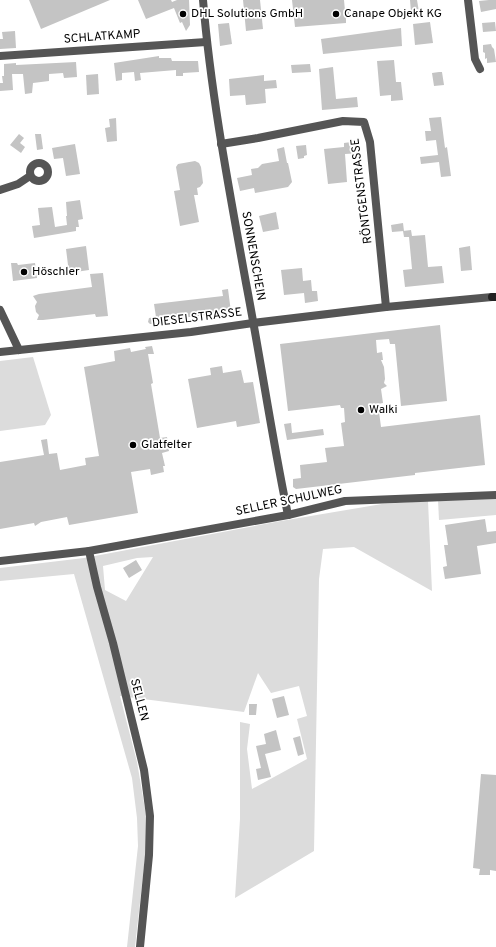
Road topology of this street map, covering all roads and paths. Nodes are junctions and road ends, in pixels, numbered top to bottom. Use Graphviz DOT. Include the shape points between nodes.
graph roads {
  1 [pos="203,0"];
  2 [pos="468,0"];
  3 [pos="206,42"];
  4 [pos="0,56"];
  5 [pos="480,69"];
  6 [pos="221,144"];
  7 [pos="30,176"];
  8 [pos="0,190"];
  9 [pos="494,297"];
  10 [pos="386,307"];
  11 [pos="0,310"];
  12 [pos="253,323"];
  13 [pos="20,350"];
  14 [pos="0,352"];
  15 [pos="496,495"];
  16 [pos="288,515"];
  17 [pos="89,551"];
  18 [pos="0,561"];
  19 [pos="140,947"];
  1 -- 3 [label="street, SONNENSCHEIN"];
  2 -- 5 [label="street" via="475,59"];
  3 -- 4 [label="street, SCHLATKAMP"];
  3 -- 6 [label="street, SONNENSCHEIN"];
  6 -- 10 [label="street, RÖNTGENSTRASSE" via="343,121 364,122 370,142"];
  6 -- 12 [label="street, SONNENSCHEIN"];
  7 -- 8 [label="street" via="18,184"];
  9 -- 10 [label="street, DIESELSTRASSE"];
  10 -- 12 [label="street, DIESELSTRASSE"];
  11 -- 13 [label="street"];
  12 -- 13 [label="street, DIESELSTRASSE"];
  12 -- 16 [label="street, SONNENSCHEIN"];
  13 -- 14 [label="street, DIESELSTRASSE"];
  15 -- 16 [label="street, SELLER SCHULWEG" via="345,501"];
  16 -- 17 [label="street, SELLER SCHULWEG"];
  17 -- 18 [label="street"];
  17 -- 19 [label="street, SELLEN" via="144,770 150,816"];
}
